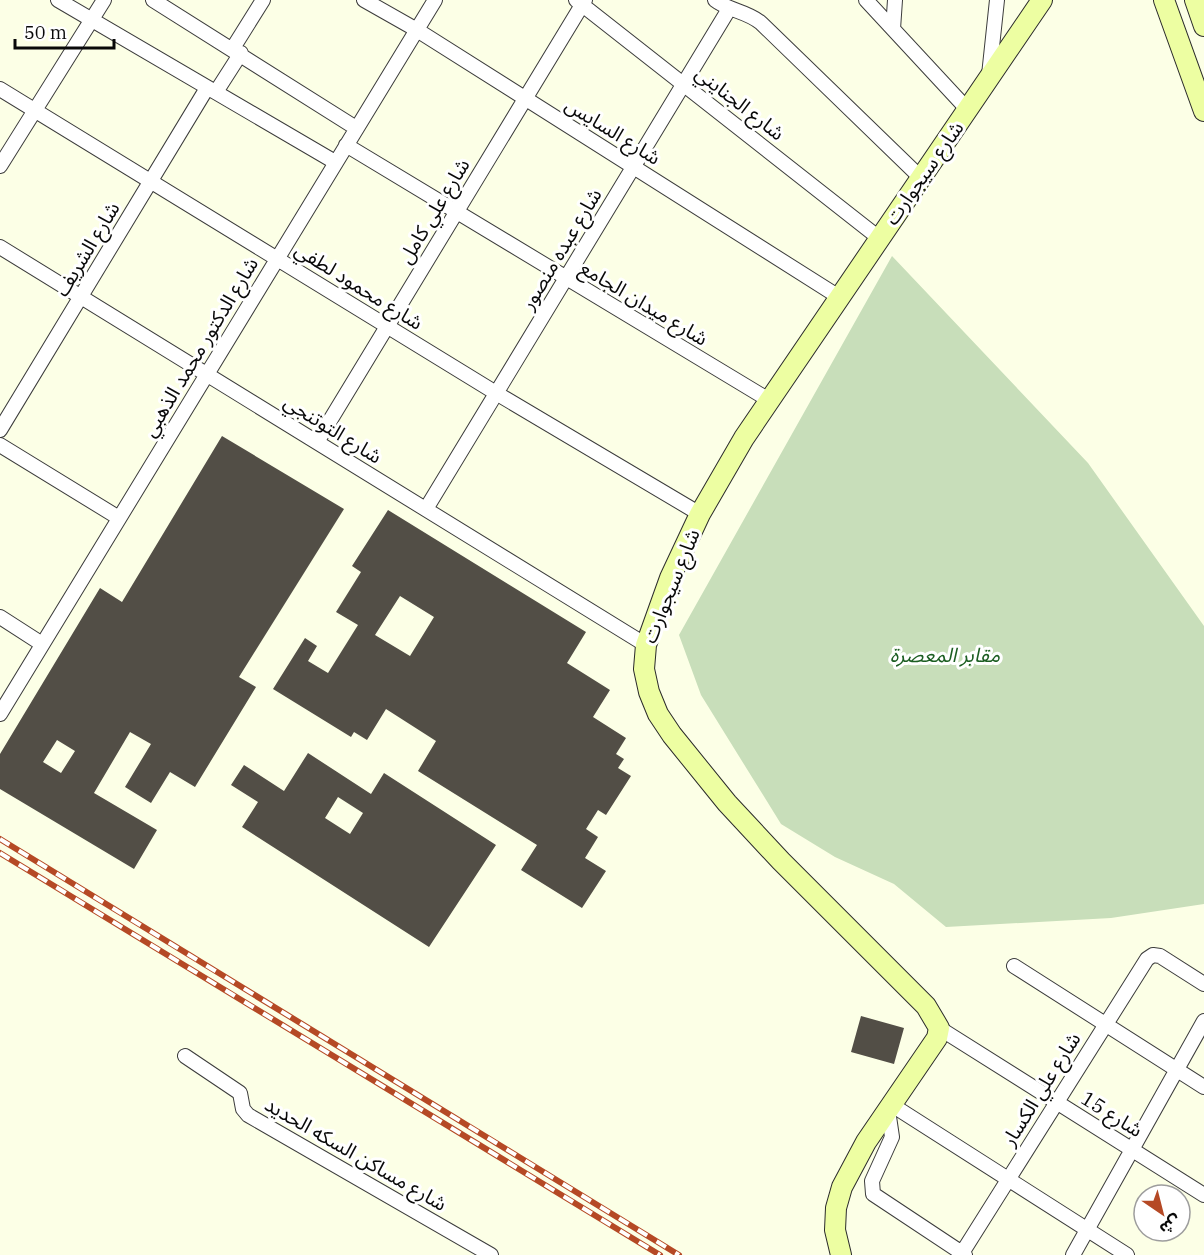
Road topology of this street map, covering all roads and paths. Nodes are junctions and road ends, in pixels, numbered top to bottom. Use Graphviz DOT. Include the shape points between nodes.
graph roads {
  1 [pos="58,0"];
  2 [pos="104,0"];
  3 [pos="153,0"];
  4 [pos="263,0"];
  5 [pos="364,0"];
  6 [pos="435,0"];
  7 [pos="715,0"];
  8 [pos="866,0"];
  9 [pos="895,0"];
  10 [pos="997,0"];
  11 [pos="1042,0"];
  12 [pos="1164,0"];
  13 [pos="1194,0"];
  14 [pos="581,2"];
  15 [pos="729,9"];
  16 [pos="90,19"];
  17 [pos="1204,26"];
  18 [pos="893,29"];
  19 [pos="417,30"];
  20 [pos="237,50"];
  21 [pos="989,79"];
  22 [pos="684,83"];
  23 [pos="0,88"];
  24 [pos="212,90"];
  25 [pos="525,99"];
  26 [pos="34,110"];
  27 [pos="968,110"];
  28 [pos="1204,111"];
  29 [pos="356,128"];
  30 [pos="346,146"];
  31 [pos="335,162"];
  32 [pos="0,166"];
  33 [pos="633,167"];
  34 [pos="921,178"];
  35 [pos="151,181"];
  36 [pos="456,212"];
  37 [pos="879,238"];
  38 [pos="0,247"];
  39 [pos="277,259"];
  40 [pos="566,278"];
  41 [pos="81,297"];
  42 [pos="839,297"];
  43 [pos="387,326"];
  44 [pos="207,374"];
  45 [pos="496,393"];
  46 [pos="769,400"];
  47 [pos="0,430"];
  48 [pos="317,442"];
  49 [pos="0,445"];
  50 [pos="426,509"];
  51 [pos="700,514"];
  52 [pos="119,518"];
  53 [pos="0,617"];
  54 [pos="42,644"];
  55 [pos="646,645"];
  56 [pos="0,714"];
  57 [pos="1014,966"];
  58 [pos="1204,984"];
  59 [pos="1204,1021"];
  60 [pos="1106,1024"];
  61 [pos="939,1028"];
  62 [pos="185,1056"];
  63 [pos="1177,1070"];
  64 [pos="1204,1088"];
  65 [pos="1056,1102"];
  66 [pos="890,1108"];
  67 [pos="1132,1150"];
  68 [pos="1008,1179"];
  69 [pos="1204,1195"];
  70 [pos="1087,1230"];
  71 [pos="963,1254"];
  72 [pos="490,1255"];
  73 [pos="841,1255"];
  74 [pos="1073,1255"];
  75 [pos="1127,1255"];
  1 -- 16 [label="street"];
  2 -- 16 [label="street"];
  3 -- 20 [label="street"];
  4 -- 20 [label="street"];
  5 -- 19 [label="street, شارع السايس"];
  6 -- 19 [label="street, شارع الدكتور محمد الذهبي"];
  7 -- 15 [label="street"];
  8 -- 18 [label="street"];
  9 -- 18 [label="street"];
  10 -- 21 [label="street"];
  11 -- 21 [label="street, شارع سيجوارت"];
  12 -- 28 [label="street"];
  13 -- 17 [label="street"];
  14 -- 22 [label="street, شارع الجنايني"];
  14 -- 25 [label="street, شارع علي كامل"];
  15 -- 22 [label="street, شارع عبده منصور"];
  15 -- 34 [label="street" via="746,12 761,23"];
  16 -- 24 [label="street"];
  16 -- 26 [label="street"];
  18 -- 27 [label="street"];
  19 -- 25 [label="street, شارع السايس"];
  19 -- 29 [label="street, شارع الدكتور محمد الذهبي"];
  20 -- 24 [label="street, شارع الشريف"];
  20 -- 29 [label="street"];
  21 -- 27 [label="street, شارع سيجوارت"];
  22 -- 33 [label="street, شارع عبده منصور"];
  22 -- 37 [label="street, شارع الجنايني"];
  23 -- 26 [label="street, شارع محمود لطفي"];
  24 -- 31 [label="street"];
  24 -- 35 [label="street, شارع الشريف"];
  25 -- 33 [label="street, شارع السايس"];
  25 -- 36 [label="street, شارع علي كامل"];
  26 -- 32 [label="street"];
  26 -- 35 [label="street, شارع محمود لطفي"];
  27 -- 34 [label="street, شارع سيجوارت"];
  29 -- 30 [label="street, شارع الدكتور محمد الذهبي"];
  30 -- 31 [label="street, شارع الدكتور محمد الذهبي"];
  30 -- 36 [label="street, شارع ميدان الجامع"];
  31 -- 39 [label="street, شارع الدكتور محمد الذهبي"];
  33 -- 40 [label="street, شارع عبده منصور"];
  33 -- 42 [label="street, شارع السايس"];
  34 -- 37 [label="street, شارع سيجوارت"];
  35 -- 39 [label="street, شارع محمود لطفي"];
  35 -- 41 [label="street, شارع الشريف"];
  36 -- 40 [label="street, شارع ميدان الجامع"];
  36 -- 43 [label="street, شارع علي كامل"];
  37 -- 42 [label="street, شارع سيجوارت"];
  38 -- 41 [label="street, شارع التوتنجي"];
  39 -- 43 [label="street, شارع محمود لطفي"];
  39 -- 44 [label="street, شارع الدكتور محمد الذهبي"];
  40 -- 45 [label="street, شارع عبده منصور"];
  40 -- 46 [label="street, شارع ميدان الجامع"];
  41 -- 44 [label="street, شارع التوتنجي"];
  41 -- 47 [label="street, شارع الشريف"];
  42 -- 46 [label="street, شارع سيجوارت"];
  43 -- 45 [label="street, شارع محمود لطفي"];
  43 -- 48 [label="street, شارع علي كامل"];
  44 -- 48 [label="street, شارع التوتنجي"];
  44 -- 52 [label="street, شارع الدكتور محمد الذهبي"];
  45 -- 50 [label="street, شارع عبده منصور"];
  45 -- 51 [label="street, شارع محمود لطفي"];
  46 -- 51 [label="street, شارع سيجوارت"];
  48 -- 50 [label="street, شارع التوتنجي"];
  49 -- 52 [label="street"];
  50 -- 55 [label="street, شارع التوتنجي"];
  51 -- 55 [label="street, شارع سيجوارت" via="670,578"];
  52 -- 54 [label="street, شارع الدكتور محمد الذهبي"];
  53 -- 54 [label="street"];
  54 -- 56 [label="street, شارع الدكتور محمد الذهبي"];
  55 -- 61 [label="street, شارع سيجوارت" via="649,692 672,735 781,861 926,1006"];
  57 -- 60 [label="street"];
  58 -- 60 [label="street, شارع علي الكسار" via="1153,955"];
  59 -- 63 [label="street"];
  60 -- 63 [label="street"];
  60 -- 65 [label="street, شارع علي الكسار"];
  61 -- 65 [label="street, شارع 15"];
  61 -- 66 [label="street" via="937,1038"];
  62 -- 72 [label="street, شارع مساكن السكه الحديد" via="240,1093 248,1115"];
  63 -- 64 [label="street"];
  63 -- 67 [label="street"];
  65 -- 67 [label="street, شارع 15"];
  65 -- 68 [label="street, شارع علي الكسار"];
  66 -- 68 [label="street"];
  66 -- 71 [label="street" via="892,1137 872,1180 873,1194"];
  66 -- 73 [label="street" via="842,1187 835,1230"];
  67 -- 69 [label="street, شارع 15"];
  67 -- 70 [label="street"];
  68 -- 70 [label="street"];
  68 -- 71 [label="street, شارع علي الكسار"];
  70 -- 74 [label="street"];
  70 -- 75 [label="street"];
}
